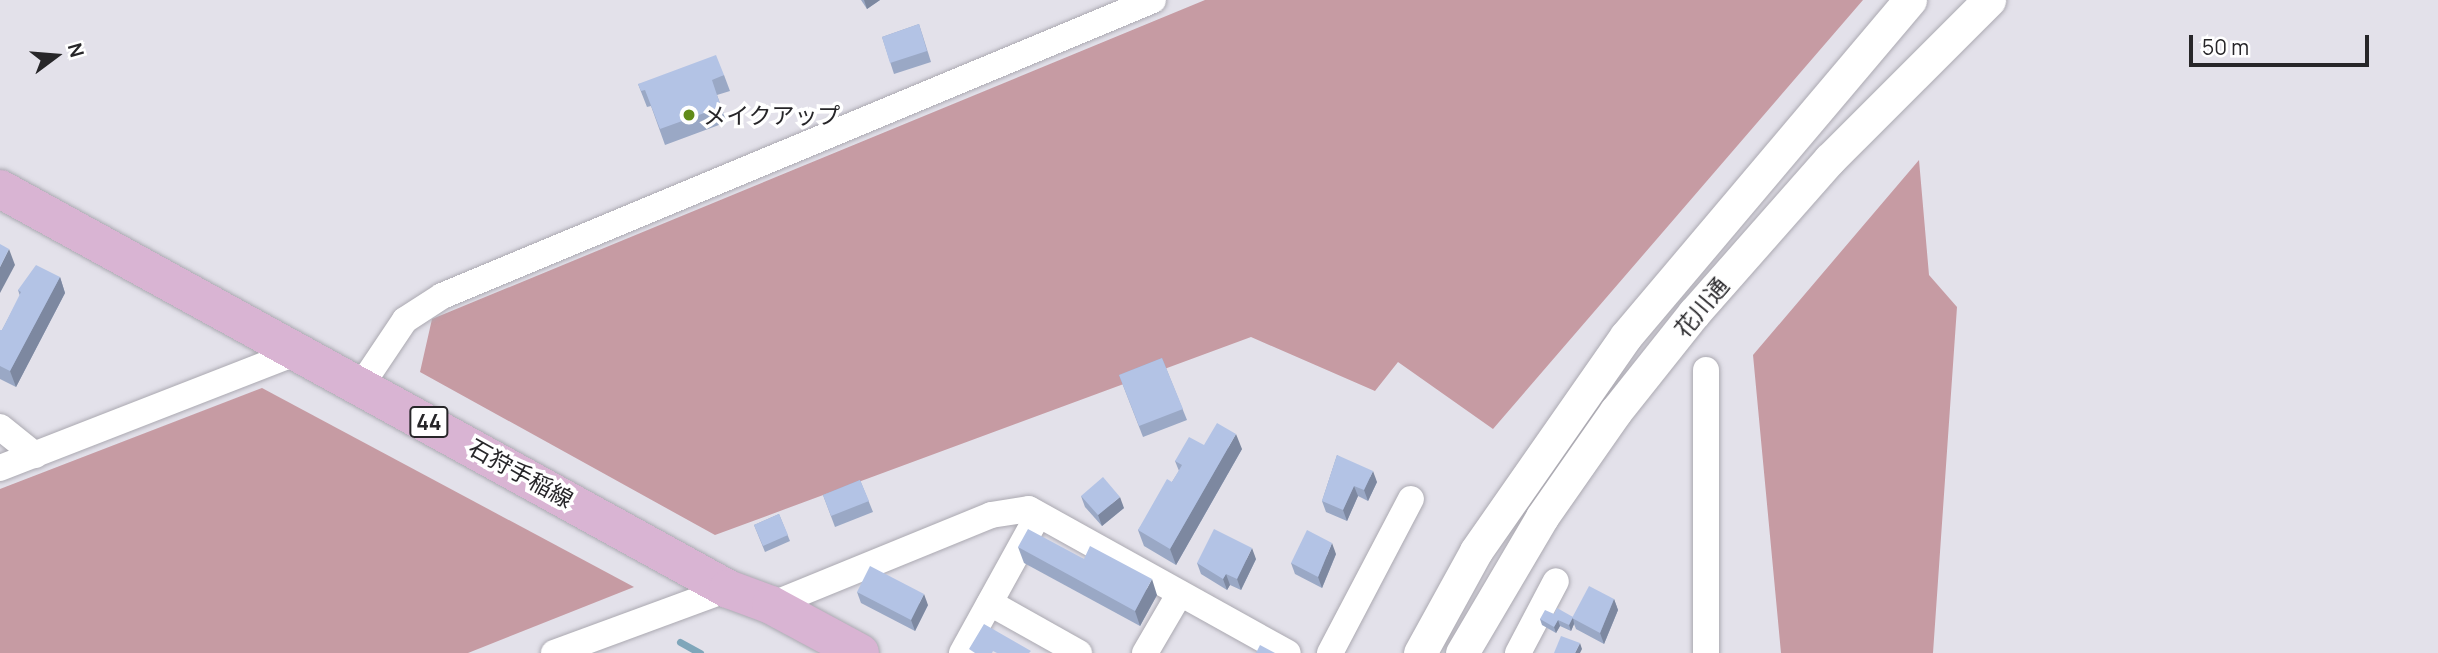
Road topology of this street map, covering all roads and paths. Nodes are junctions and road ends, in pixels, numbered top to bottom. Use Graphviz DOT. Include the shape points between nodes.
graph roads {
  1 [pos="1153,0"];
  2 [pos="1910,0"];
  3 [pos="1989,0"];
  4 [pos="0,189"];
  5 [pos="300,351"];
  6 [pos="1706,370"];
  7 [pos="362,384"];
  8 [pos="0,427"];
  9 [pos="35,455"];
  10 [pos="0,468"];
  11 [pos="1412,499"];
  12 [pos="1039,514"];
  13 [pos="1556,581"];
  14 [pos="728,589"];
  15 [pos="1180,593"];
  16 [pos="990,603"];
  17 [pos="771,605"];
  18 [pos="554,653"];
  19 [pos="860,653"];
  20 [pos="962,653"];
  21 [pos="1079,653"];
  22 [pos="1145,653"];
  23 [pos="1288,653"];
  24 [pos="1330,653"];
  25 [pos="1420,653"];
  26 [pos="1462,653"];
  27 [pos="1518,653"];
  28 [pos="1706,653"];
  1 -- 7 [label="street" via="442,296 405,320"];
  2 -- 25 [label="street, 花川通" via="1618,346 1476,551"];
  3 -- 26 [label="street, 花川通" via="1830,159 1694,313 1616,411 1542,517"];
  4 -- 5 [label="main road, 石狩手稲線 / 44"];
  5 -- 7 [label="main road, 石狩手稲線 / 44"];
  5 -- 9 [label="street"];
  6 -- 28 [label="street"];
  7 -- 14 [label="main road, 石狩手稲線 / 44"];
  8 -- 9 [label="street"];
  9 -- 10 [label="street"];
  11 -- 24 [label="street"];
  12 -- 15 [label="street"];
  12 -- 16 [label="street"];
  12 -- 17 [label="street" via="1029,509 991,515"];
  13 -- 27 [label="street"];
  14 -- 17 [label="main road, 石狩手稲線 / 44"];
  14 -- 18 [label="street"];
  15 -- 22 [label="street"];
  15 -- 23 [label="street"];
  16 -- 20 [label="street"];
  16 -- 21 [label="street"];
  17 -- 19 [label="main road, 石狩手稲線 / 44"];
}
